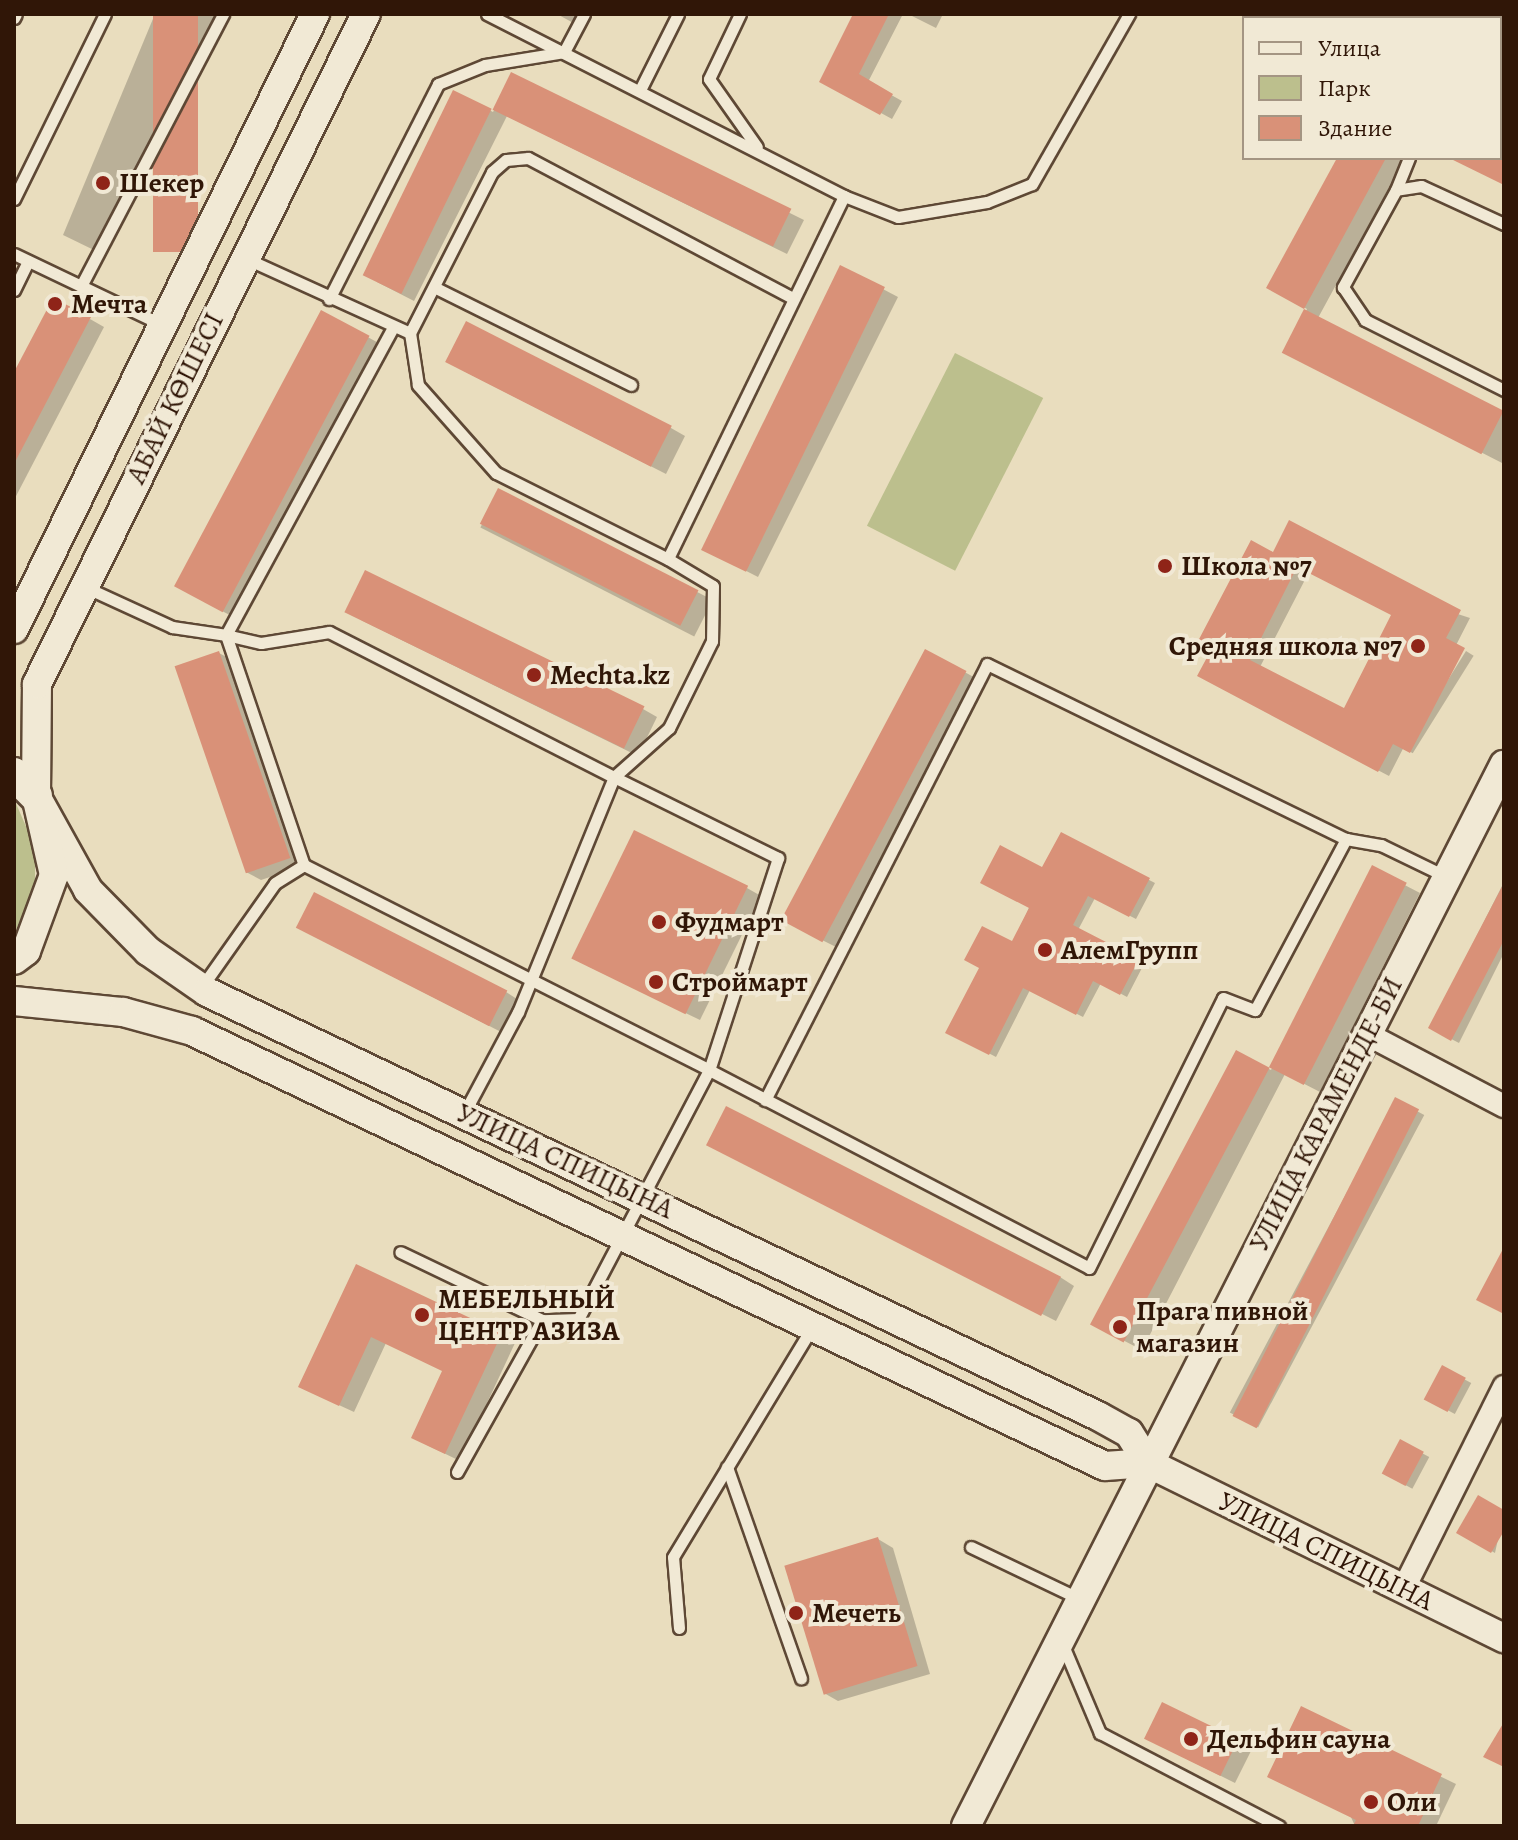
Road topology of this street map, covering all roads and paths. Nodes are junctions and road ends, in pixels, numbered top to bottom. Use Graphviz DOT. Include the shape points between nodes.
graph roads {
  1 [pos="105,14"];
  2 [pos="223,14"];
  3 [pos="315,14"];
  4 [pos="366,14"];
  5 [pos="487,14"];
  6 [pos="584,14"];
  7 [pos="678,14"];
  8 [pos="740,14"];
  9 [pos="1129,14"];
  10 [pos="564,52"];
  11 [pos="640,90"];
  12 [pos="758,148"];
  13 [pos="1408,160"];
  14 [pos="1396,190"];
  15 [pos="844,196"];
  16 [pos="14,199"];
  17 [pos="1504,224"];
  18 [pos="14,254"];
  19 [pos="244,257"];
  20 [pos="28,261"];
  21 [pos="81,286"];
  22 [pos="434,287"];
  23 [pos="14,290"];
  24 [pos="792,298"];
  25 [pos="329,299"];
  26 [pos="161,324"];
  27 [pos="393,328"];
  28 [pos="410,333"];
  29 [pos="631,385"];
  30 [pos="1504,390"];
  31 [pos="668,559"];
  32 [pos="82,585"];
  33 [pos="14,629"];
  34 [pos="226,635"];
  35 [pos="1504,765"];
  36 [pos="614,777"];
  37 [pos="25,785"];
  38 [pos="1346,839"];
  39 [pos="304,865"];
  40 [pos="1447,877"];
  41 [pos="14,960"];
  42 [pos="527,977"];
  43 [pos="201,988"];
  44 [pos="14,1001"];
  45 [pos="1367,1034"];
  46 [pos="709,1070"];
  47 [pos="765,1100"];
  48 [pos="1504,1106"];
  49 [pos="464,1113"];
  50 [pos="640,1196"];
  51 [pos="619,1238"];
  52 [pos="400,1252"];
  53 [pos="542,1320"];
  54 [pos="811,1328"];
  55 [pos="1504,1387"];
  56 [pos="1148,1463"];
  57 [pos="727,1467"];
  58 [pos="457,1472"];
  59 [pos="971,1547"];
  60 [pos="1403,1590"];
  61 [pos="1081,1599"];
  62 [pos="679,1628"];
  63 [pos="1061,1638"];
  64 [pos="1504,1638"];
  65 [pos="801,1678"];
  66 [pos="966,1826"];
  67 [pos="1279,1826"];
  1 -- 16 [label="lane"];
  2 -- 21 [label="lane"];
  3 -- 26 [label="street, АБАЙ КӨШЕСІ"];
  4 -- 19 [label="street, АБАЙ КӨШЕСІ"];
  5 -- 10 [label="lane"];
  6 -- 10 [label="lane"];
  7 -- 11 [label="lane"];
  8 -- 12 [label="lane" via="709,79"];
  9 -- 15 [label="lane" via="1032,184 987,202 898,217"];
  10 -- 11 [label="lane"];
  10 -- 25 [label="lane" via="485,65 438,84"];
  11 -- 12 [label="lane"];
  12 -- 15 [label="lane"];
  13 -- 14 [label="lane"];
  14 -- 17 [label="lane" via="1421,186"];
  14 -- 30 [label="lane" via="1343,287 1350,305"];
  15 -- 24 [label="lane"];
  18 -- 20 [label="lane"];
  19 -- 25 [label="lane"];
  19 -- 32 [label="street, АБАЙ КӨШЕСІ"];
  20 -- 21 [label="lane"];
  20 -- 23 [label="lane"];
  21 -- 26 [label="lane"];
  22 -- 24 [label="lane" via="492,172 506,160 528,158"];
  22 -- 28 [label="lane"];
  22 -- 29 [label="lane"];
  24 -- 31 [label="lane"];
  25 -- 27 [label="lane"];
  26 -- 33 [label="street, АБАЙ КӨШЕСІ"];
  27 -- 28 [label="lane"];
  27 -- 34 [label="lane"];
  28 -- 31 [label="lane" via="418,385 496,473"];
  31 -- 36 [label="lane" via="713,586 712,641 669,728"];
  32 -- 34 [label="lane" via="172,627"];
  32 -- 37 [label="street, АБАЙ КӨШЕСІ" via="37,684"];
  34 -- 36 [label="lane" via="261,643 329,632"];
  34 -- 39 [label="lane"];
  35 -- 40 [label="street, УЛИЦА КАРАМЕНДЕ-БИ"];
  36 -- 42 [label="lane"];
  36 -- 46 [label="lane" via="778,858"];
  37 -- 41 [label="street, АБАЙ КӨШЕСІ" via="54,875 26,951"];
  37 -- 43 [label="street, УЛИЦА СПИЦЫНА" via="88,890 148,951"];
  38 -- 40 [label="lane" via="1381,845"];
  38 -- 47 [label="lane" via="987,664"];
  38 -- 47 [label="lane" via="1255,1010 1223,998 1089,1268"];
  39 -- 42 [label="lane"];
  39 -- 43 [label="lane" via="275,883"];
  40 -- 45 [label="street, УЛИЦА КАРАМЕНДЕ-БИ"];
  42 -- 46 [label="lane"];
  42 -- 49 [label="lane" via="518,1012"];
  43 -- 49 [label="street, УЛИЦА СПИЦЫНА"];
  44 -- 51 [label="street, УЛИЦА СПИЦЫНА" via="123,1012 192,1031"];
  45 -- 48 [label="street"];
  45 -- 56 [label="street, УЛИЦА КАРАМЕНДЕ-БИ"];
  46 -- 47 [label="lane"];
  46 -- 50 [label="lane"];
  49 -- 50 [label="street, УЛИЦА СПИЦЫНА"];
  50 -- 51 [label="lane"];
  50 -- 56 [label="street, УЛИЦА СПИЦЫНА" via="1098,1416 1129,1433"];
  51 -- 53 [label="lane" via="578,1319"];
  51 -- 54 [label="street, УЛИЦА СПИЦЫНА"];
  52 -- 53 [label="lane"];
  53 -- 58 [label="lane"];
  54 -- 56 [label="street, УЛИЦА СПИЦЫНА" via="1105,1466"];
  54 -- 57 [label="lane"];
  55 -- 60 [label="street"];
  56 -- 60 [label="street, УЛИЦА СПИЦЫНА"];
  56 -- 61 [label="street, УЛИЦА КАРАМЕНДЕ-БИ"];
  57 -- 62 [label="lane" via="673,1557"];
  57 -- 65 [label="lane"];
  59 -- 61 [label="lane"];
  60 -- 64 [label="street, УЛИЦА СПИЦЫНА"];
  61 -- 63 [label="street, УЛИЦА КАРАМЕНДЕ-БИ"];
  63 -- 66 [label="street, УЛИЦА КАРАМЕНДЕ-БИ"];
  63 -- 67 [label="lane" via="1100,1733"];
}
